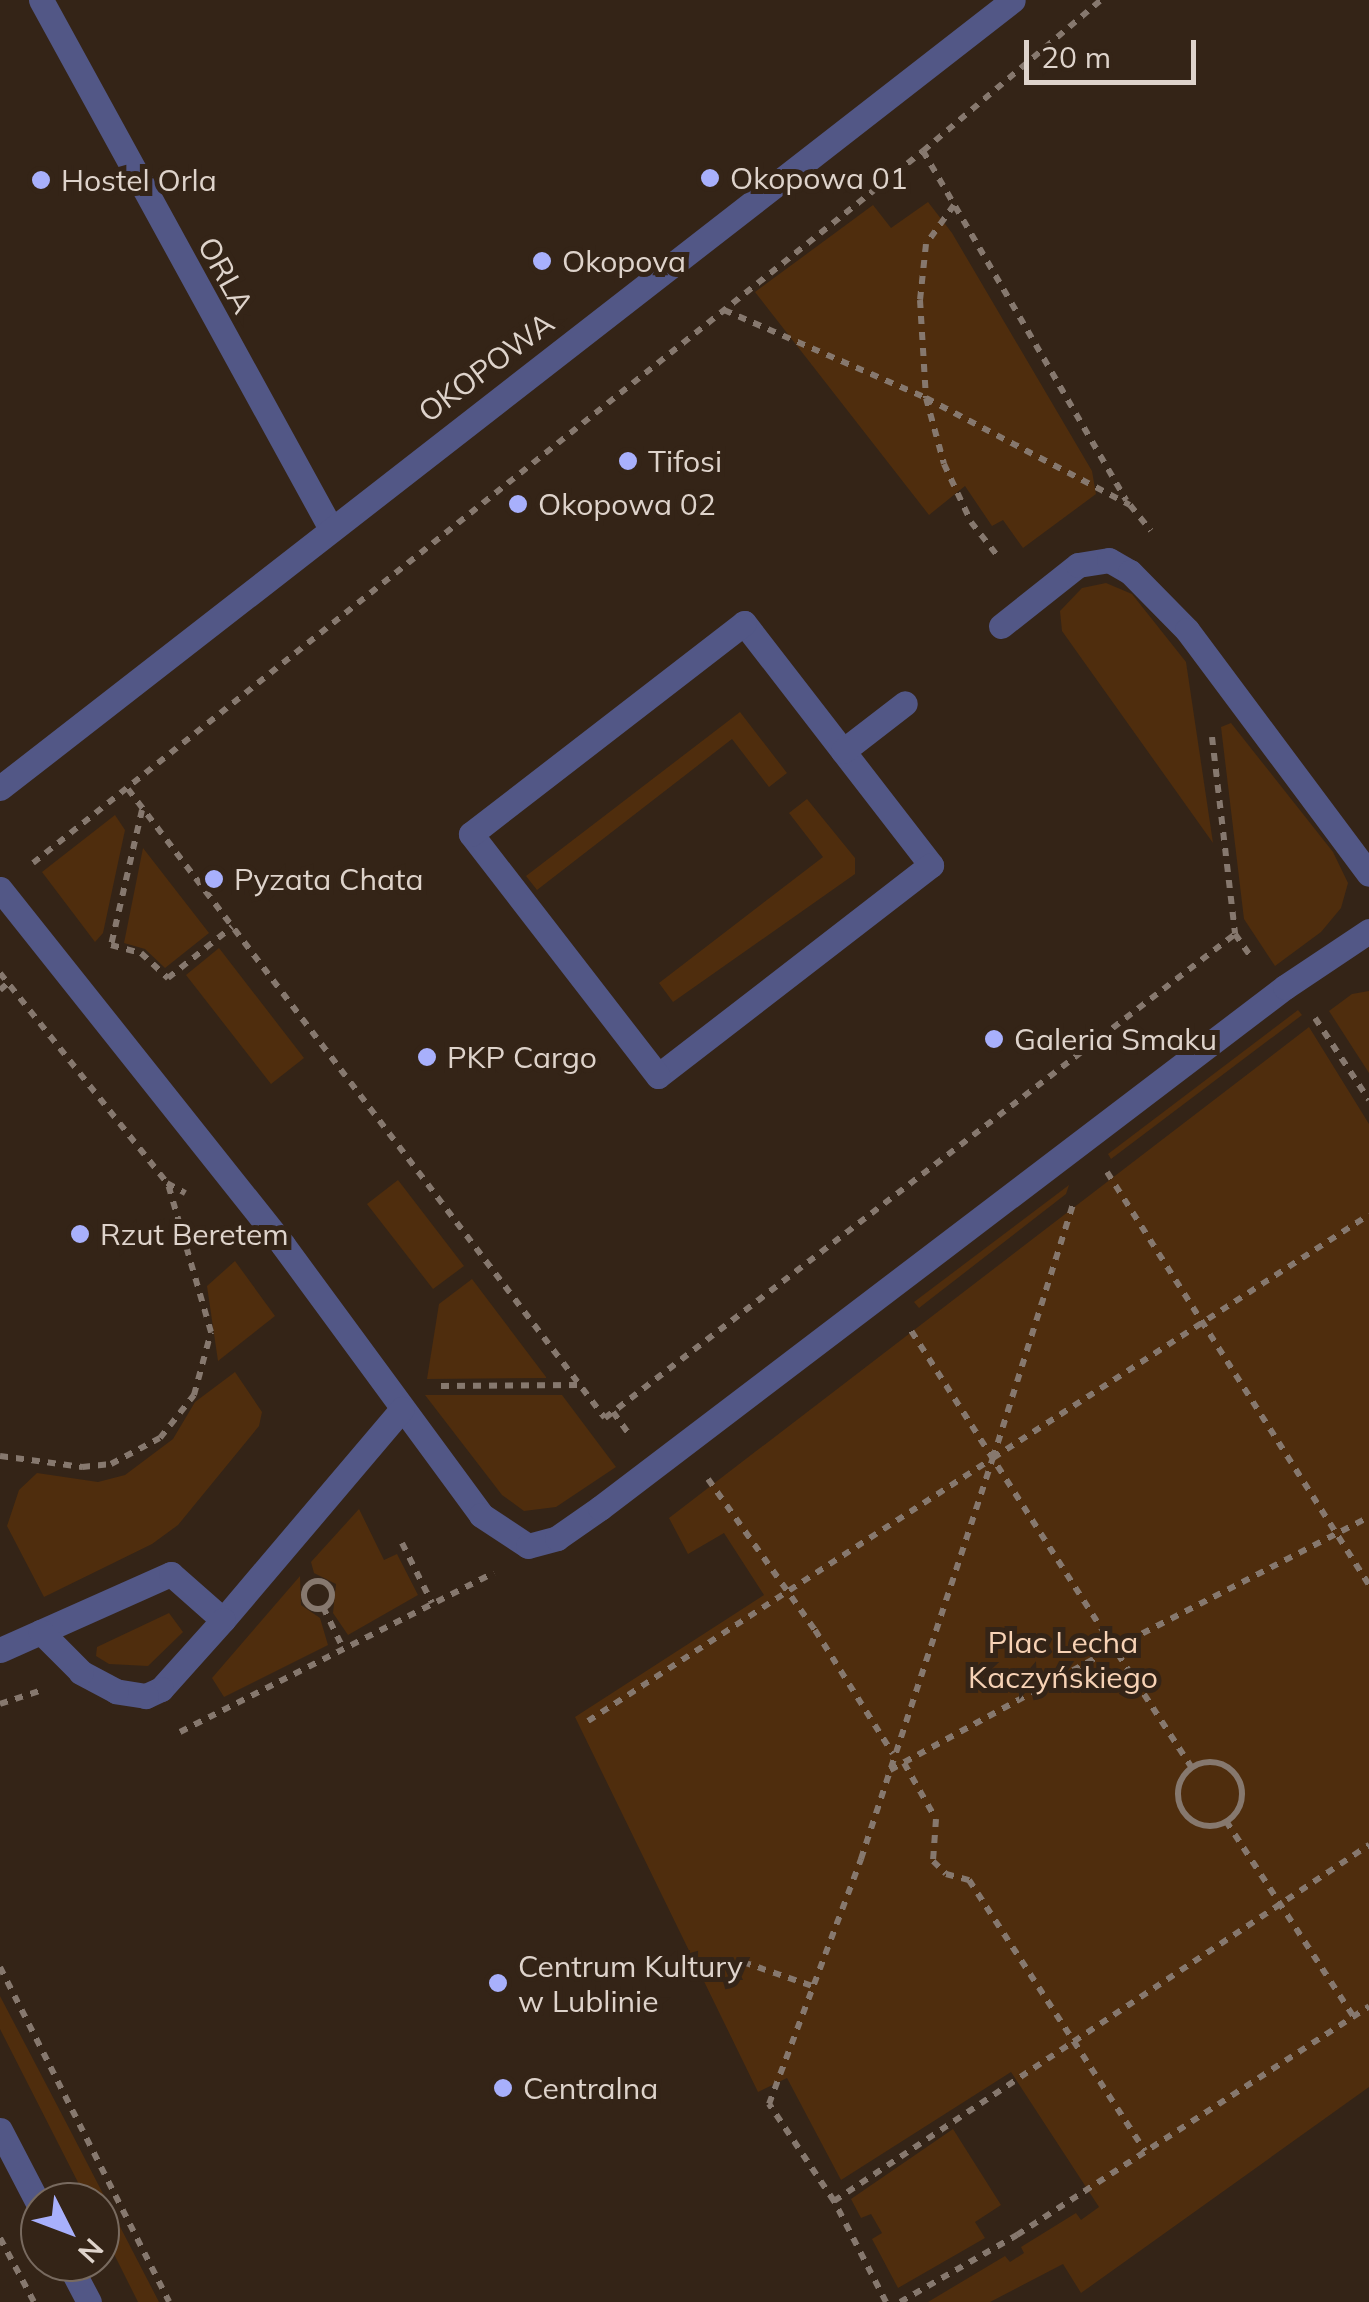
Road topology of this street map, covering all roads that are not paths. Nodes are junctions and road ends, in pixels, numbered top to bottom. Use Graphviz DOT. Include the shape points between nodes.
graph roads {
  1 [pos="40,0"];
  2 [pos="1012,0"];
  3 [pos="330,527"];
  4 [pos="1001,626"];
  5 [pos="905,703"];
  6 [pos="843,752"];
  7 [pos="0,788"];
  8 [pos="1369,874"];
  9 [pos="0,888"];
  10 [pos="1369,931"];
  11 [pos="402,1410"];
  12 [pos="223,1620"];
  13 [pos="41,1632"];
  14 [pos="0,1650"];
  15 [pos="0,2130"];
  16 [pos="27,2182"];
  1 -- 3 [label="street, ORLA"];
  2 -- 3 [label="street, OKOPOWA"];
  3 -- 7 [label="street, OKOPOWA"];
  4 -- 8 [label="street" via="1078,565 1108,560 1130,572 1194,639"];
  5 -- 6 [label="street"];
  6 -- 6 [label="street" via="744,623 471,834 658,1076 931,865"];
  9 -- 11 [label="street" via="283,1244"];
  10 -- 11 [label="street" via="1285,987 557,1538 528,1546 481,1514"];
  11 -- 12 [label="street"];
  12 -- 13 [label="street" via="171,1574"];
  12 -- 13 [label="street" via="172,1678 146,1696 116,1691 82,1672"];
  13 -- 14 [label="street"];
  15 -- 16 [label="street"];
}
